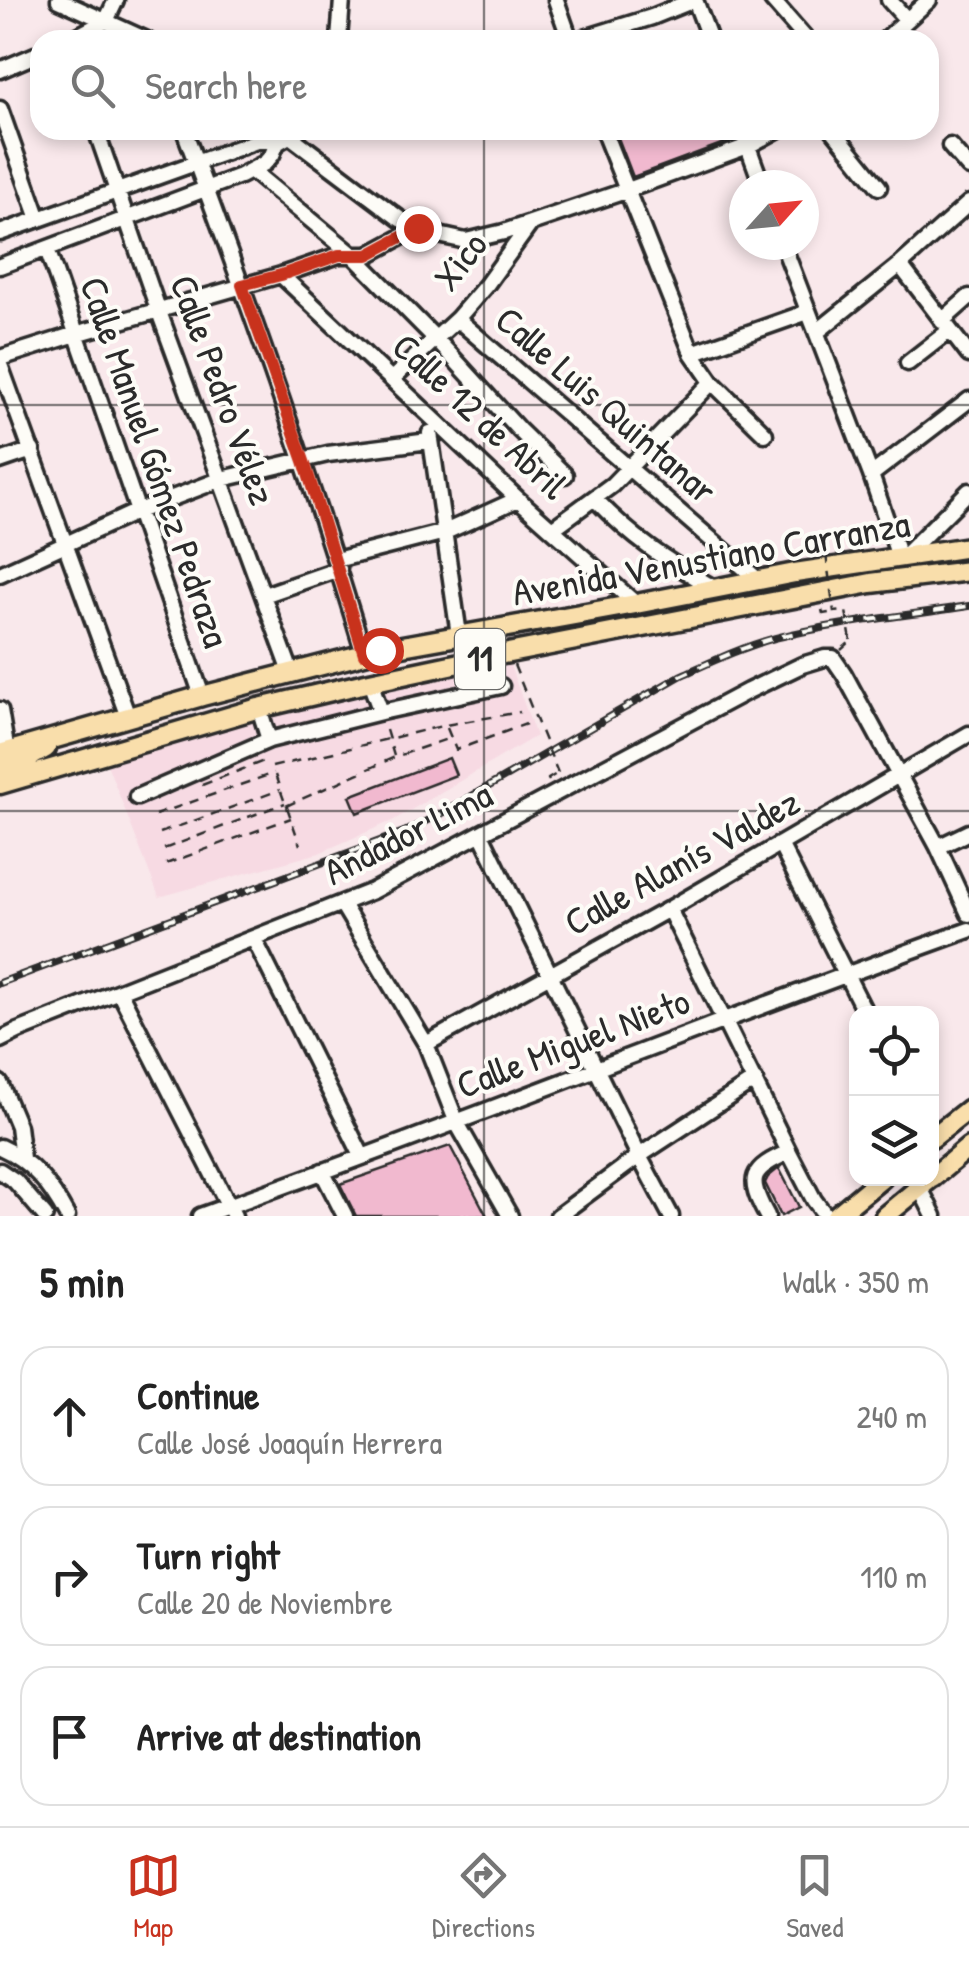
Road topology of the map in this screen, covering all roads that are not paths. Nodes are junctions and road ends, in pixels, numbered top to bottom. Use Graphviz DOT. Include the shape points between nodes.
graph roads {
  1 [pos="58,0"];
  2 [pos="116,0"];
  3 [pos="342,0"];
  4 [pos="556,0"];
  5 [pos="695,0"];
  6 [pos="772,0"];
  7 [pos="889,0"];
  8 [pos="930,0"];
  9 [pos="907,20"];
  10 [pos="106,22"];
  11 [pos="90,30"];
  12 [pos="124,30"];
  13 [pos="340,30"];
  14 [pos="566,30"];
  15 [pos="607,30"];
  16 [pos="706,30"];
  17 [pos="798,30"];
  18 [pos="896,30"];
  19 [pos="30,57"];
  20 [pos="0,70"];
  21 [pos="0,109"];
  22 [pos="99,140"];
  23 [pos="188,140"];
  24 [pos="263,140"];
  25 [pos="285,140"];
  26 [pos="294,140"];
  27 [pos="607,140"];
  28 [pos="746,140"];
  29 [pos="759,140"];
  30 [pos="840,140"];
  31 [pos="748,146"];
  32 [pos="950,146"];
  33 [pos="196,162"];
  34 [pos="969,168"];
  35 [pos="252,170"];
  36 [pos="757,170"];
  37 [pos="879,187"];
  38 [pos="206,190"];
  39 [pos="626,191"];
  40 [pos="117,192"];
  41 [pos="969,203"];
  42 [pos="38,219"];
  43 [pos="127,220"];
  44 [pos="531,222"];
  45 [pos="418,228"];
  46 [pos="0,233"];
  47 [pos="47,249"];
  48 [pos="353,255"];
  49 [pos="789,260"];
  50 [pos="0,266"];
  51 [pos="900,266"];
  52 [pos="281,275"];
  53 [pos="242,285"];
  54 [pos="969,298"];
  55 [pos="158,309"];
  56 [pos="808,312"];
  57 [pos="457,319"];
  58 [pos="946,326"];
  59 [pos="817,332"];
  60 [pos="76,334"];
  61 [pos="435,338"];
  62 [pos="692,353"];
  63 [pos="969,355"];
  64 [pos="0,362"];
  65 [pos="908,362"];
  66 [pos="392,378"];
  67 [pos="712,382"];
  68 [pos="969,400"];
  69 [pos="431,416"];
  70 [pos="765,434"];
  71 [pos="429,441"];
  72 [pos="32,450"];
  73 [pos="0,461"];
  74 [pos="304,461"];
  75 [pos="630,467"];
  76 [pos="565,475"];
  77 [pos="871,475"];
  78 [pos="222,479"];
  79 [pos="969,492"];
  80 [pos="518,498"];
  81 [pos="594,498"];
  82 [pos="138,511"];
  83 [pos="552,529"];
  84 [pos="445,532"];
  85 [pos="66,545"];
  86 [pos="969,547"];
  87 [pos="901,556"];
  88 [pos="338,565"];
  89 [pos="969,571"];
  90 [pos="0,574"];
  91 [pos="758,580"];
  92 [pos="714,588"];
  93 [pos="264,595"];
  94 [pos="636,604"];
  95 [pos="459,636"];
  96 [pos="364,654"];
  97 [pos="291,672"];
  98 [pos="370,682"];
  99 [pos="501,686"];
  100 [pos="202,696"];
  101 [pos="260,708"];
  102 [pos="0,710"];
  103 [pos="381,712"];
  104 [pos="128,717"];
  105 [pos="969,734"];
  106 [pos="269,751"];
  107 [pos="2,758"];
  108 [pos="899,776"];
  109 [pos="0,784"];
  110 [pos="137,797"];
  111 [pos="969,832"];
  112 [pos="481,834"];
  113 [pos="780,844"];
  114 [pos="938,848"];
  115 [pos="342,904"];
  116 [pos="669,908"];
  117 [pos="969,914"];
  118 [pos="969,930"];
  119 [pos="254,939"];
  120 [pos="550,973"];
  121 [pos="847,974"];
  122 [pos="119,990"];
  123 [pos="862,1006"];
  124 [pos="725,1020"];
  125 [pos="0,1040"];
  126 [pos="426,1044"];
  127 [pos="597,1069"];
  128 [pos="755,1080"];
  129 [pos="0,1083"];
  130 [pos="969,1109"];
  131 [pos="457,1123"];
  132 [pos="939,1133"];
  133 [pos="0,1146"];
  134 [pos="969,1147"];
  135 [pos="789,1152"];
  136 [pos="362,1156"];
  137 [pos="639,1156"];
  138 [pos="22,1158"];
  139 [pos="0,1171"];
  140 [pos="939,1171"];
  141 [pos="322,1172"];
  142 [pos="872,1186"];
  143 [pos="921,1186"];
  144 [pos="928,1186"];
  145 [pos="232,1211"];
  146 [pos="44,1216"];
  147 [pos="67,1216"];
  148 [pos="200,1216"];
  149 [pos="345,1216"];
  150 [pos="510,1216"];
  151 [pos="558,1216"];
  152 [pos="671,1216"];
  153 [pos="767,1216"];
  154 [pos="826,1216"];
  155 [pos="836,1216"];
  156 [pos="884,1216"];
  157 [pos="934,1216"];
  1 -- 10 [label="street"];
  2 -- 10 [label="street"];
  3 -- 13 [label="street"];
  4 -- 14 [label="street"];
  5 -- 15 [label="street"];
  5 -- 16 [label="street"];
  6 -- 17 [label="street"];
  7 -- 9 [label="street"];
  8 -- 9 [label="street"];
  9 -- 18 [label="street"];
  10 -- 11 [label="street"];
  10 -- 12 [label="street"];
  19 -- 20 [label="street"];
  21 -- 42 [label="street"];
  22 -- 40 [label="street, Calle Pedro Vélez"];
  23 -- 33 [label="street"];
  24 -- 33 [label="street"];
  25 -- 35 [label="street"];
  26 -- 45 [label="street"];
  27 -- 39 [label="street"];
  28 -- 31 [label="street"];
  29 -- 31 [label="street"];
  30 -- 37 [label="street"];
  31 -- 36 [label="street"];
  31 -- 39 [label="street"];
  32 -- 34 [label="street"];
  33 -- 38 [label="street"];
  33 -- 40 [label="street"];
  35 -- 38 [label="street"];
  35 -- 48 [label="street"];
  38 -- 43 [label="street"];
  38 -- 53 [label="street"];
  39 -- 44 [label="street"];
  39 -- 62 [label="street"];
  40 -- 42 [label="street"];
  40 -- 43 [label="street, Calle Pedro Vélez"];
  41 -- 51 [label="street"];
  42 -- 46 [label="street"];
  43 -- 47 [label="street"];
  43 -- 55 [label="street, Calle Pedro Vélez"];
  44 -- 45 [label="street" via="466,241"];
  44 -- 57 [label="street, Xico"];
  45 -- 48 [label="street" via="368,255"];
  47 -- 50 [label="street"];
  47 -- 60 [label="street, Calle Manuel Gómez Pedraza"];
  48 -- 52 [label="street"];
  48 -- 61 [label="street"];
  49 -- 56 [label="street"];
  51 -- 58 [label="street"];
  51 -- 59 [label="street"];
  52 -- 53 [label="street"];
  52 -- 66 [label="street, Calle 12 de Abril"];
  53 -- 55 [label="street"];
  53 -- 74 [label="street"];
  54 -- 58 [label="street"];
  55 -- 60 [label="street"];
  55 -- 78 [label="street, Calle Pedro Vélez"];
  56 -- 59 [label="street"];
  56 -- 62 [label="street"];
  57 -- 61 [label="street, Xico"];
  57 -- 75 [label="street, Calle Luis Quintanar"];
  58 -- 63 [label="street"];
  58 -- 65 [label="street"];
  59 -- 77 [label="street"];
  60 -- 64 [label="street"];
  60 -- 82 [label="street, Calle Manuel Gómez Pedraza"];
  61 -- 66 [label="street, Xico"];
  61 -- 76 [label="street"];
  62 -- 67 [label="street"];
  64 -- 72 [label="street"];
  66 -- 69 [label="street, Calle 12 de Abril"];
  67 -- 70 [label="street"];
  67 -- 75 [label="street"];
  68 -- 77 [label="street"];
  69 -- 71 [label="street"];
  69 -- 80 [label="street, Calle 12 de Abril"];
  71 -- 74 [label="street"];
  71 -- 84 [label="street"];
  72 -- 73 [label="street"];
  72 -- 85 [label="street"];
  74 -- 78 [label="street"];
  74 -- 88 [label="street"];
  75 -- 81 [label="street"];
  75 -- 91 [label="street, Calle Luis Quintanar"];
  77 -- 87 [label="street"];
  78 -- 82 [label="street"];
  78 -- 93 [label="street, Calle Pedro Vélez"];
  79 -- 87 [label="street"];
  80 -- 83 [label="street, Calle 12 de Abril"];
  80 -- 84 [label="street"];
  81 -- 83 [label="street"];
  81 -- 92 [label="street" via="644,546"];
  82 -- 85 [label="street"];
  82 -- 100 [label="street, Calle Manuel Gómez Pedraza"];
  83 -- 94 [label="street, Calle 12 de Abril"];
  84 -- 88 [label="street"];
  84 -- 95 [label="street"];
  85 -- 90 [label="street"];
  85 -- 104 [label="street"];
  86 -- 87 [label="main road, Avenida Venustiano Carranza / 11"];
  87 -- 91 [label="main road, Avenida Venustiano Carranza / 11"];
  88 -- 93 [label="street"];
  88 -- 96 [label="street"];
  89 -- 98 [label="main road, Avenida Venustiano Carranza / 11" via="871,583"];
  91 -- 92 [label="main road, Avenida Venustiano Carranza / 11"];
  92 -- 94 [label="main road, Avenida Venustiano Carranza / 11"];
  93 -- 97 [label="street, Calle Pedro Vélez"];
  94 -- 95 [label="main road, Avenida Venustiano Carranza / 11"];
  95 -- 96 [label="main road, Avenida Venustiano Carranza / 11"];
  96 -- 97 [label="main road, Avenida Venustiano Carranza / 11"];
  97 -- 100 [label="main road, Avenida Venustiano Carranza / 11"];
  98 -- 101 [label="main road, Avenida Venustiano Carranza / 11"];
  98 -- 103 [label="street"];
  99 -- 103 [label="street"];
  100 -- 104 [label="main road, Avenida Venustiano Carranza / 11"];
  101 -- 106 [label="street"];
  101 -- 109 [label="main road, Avenida Venustiano Carranza / 11"];
  102 -- 107 [label="street"];
  103 -- 106 [label="street"];
  104 -- 107 [label="main road, Avenida Venustiano Carranza / 11"];
  105 -- 108 [label="street, Calle Alanís Valdez"];
  106 -- 110 [label="street"];
  108 -- 112 [label="street, Andador Lima" via="844,674 826,658 748,691"];
  108 -- 113 [label="street, Calle Alanís Valdez"];
  108 -- 114 [label="street"];
  111 -- 114 [label="street"];
  112 -- 115 [label="street, Andador Lima"];
  112 -- 120 [label="street"];
  113 -- 116 [label="street, Calle Alanís Valdez"];
  113 -- 121 [label="street"];
  114 -- 117 [label="street"];
  115 -- 119 [label="street, Andador Lima"];
  115 -- 126 [label="street"];
  116 -- 120 [label="street, Calle Alanís Valdez"];
  116 -- 124 [label="street"];
  118 -- 121 [label="street, Calle Miguel Nieto"];
  119 -- 122 [label="street, Andador Lima"];
  119 -- 136 [label="street"];
  120 -- 126 [label="street, Calle Alanís Valdez"];
  120 -- 127 [label="street"];
  121 -- 123 [label="street"];
  121 -- 124 [label="street, Calle Miguel Nieto"];
  122 -- 125 [label="street, Andador Lima"];
  122 -- 145 [label="street"];
  124 -- 127 [label="street, Calle Miguel Nieto"];
  124 -- 128 [label="street"];
  126 -- 131 [label="street"];
  127 -- 131 [label="street, Calle Miguel Nieto"];
  127 -- 137 [label="street"];
  128 -- 135 [label="street"];
  128 -- 137 [label="street"];
  129 -- 138 [label="street" via="18,1126"];
  130 -- 132 [label="main road"];
  131 -- 136 [label="street, Calle Miguel Nieto"];
  131 -- 150 [label="street"];
  133 -- 138 [label="street"];
  134 -- 140 [label="main road"];
  135 -- 153 [label="street" via="761,1166 752,1182"];
  135 -- 154 [label="street"];
  136 -- 141 [label="street, Calle Miguel Nieto"];
  137 -- 151 [label="street"];
  137 -- 152 [label="street"];
  138 -- 147 [label="street"];
  139 -- 146 [label="street"];
  141 -- 145 [label="street, Calle Miguel Nieto"];
  141 -- 149 [label="street"];
  142 -- 155 [label="main road"];
  143 -- 156 [label="main road"];
  144 -- 157 [label="street"];
  145 -- 148 [label="street, Calle Miguel Nieto"];
}
